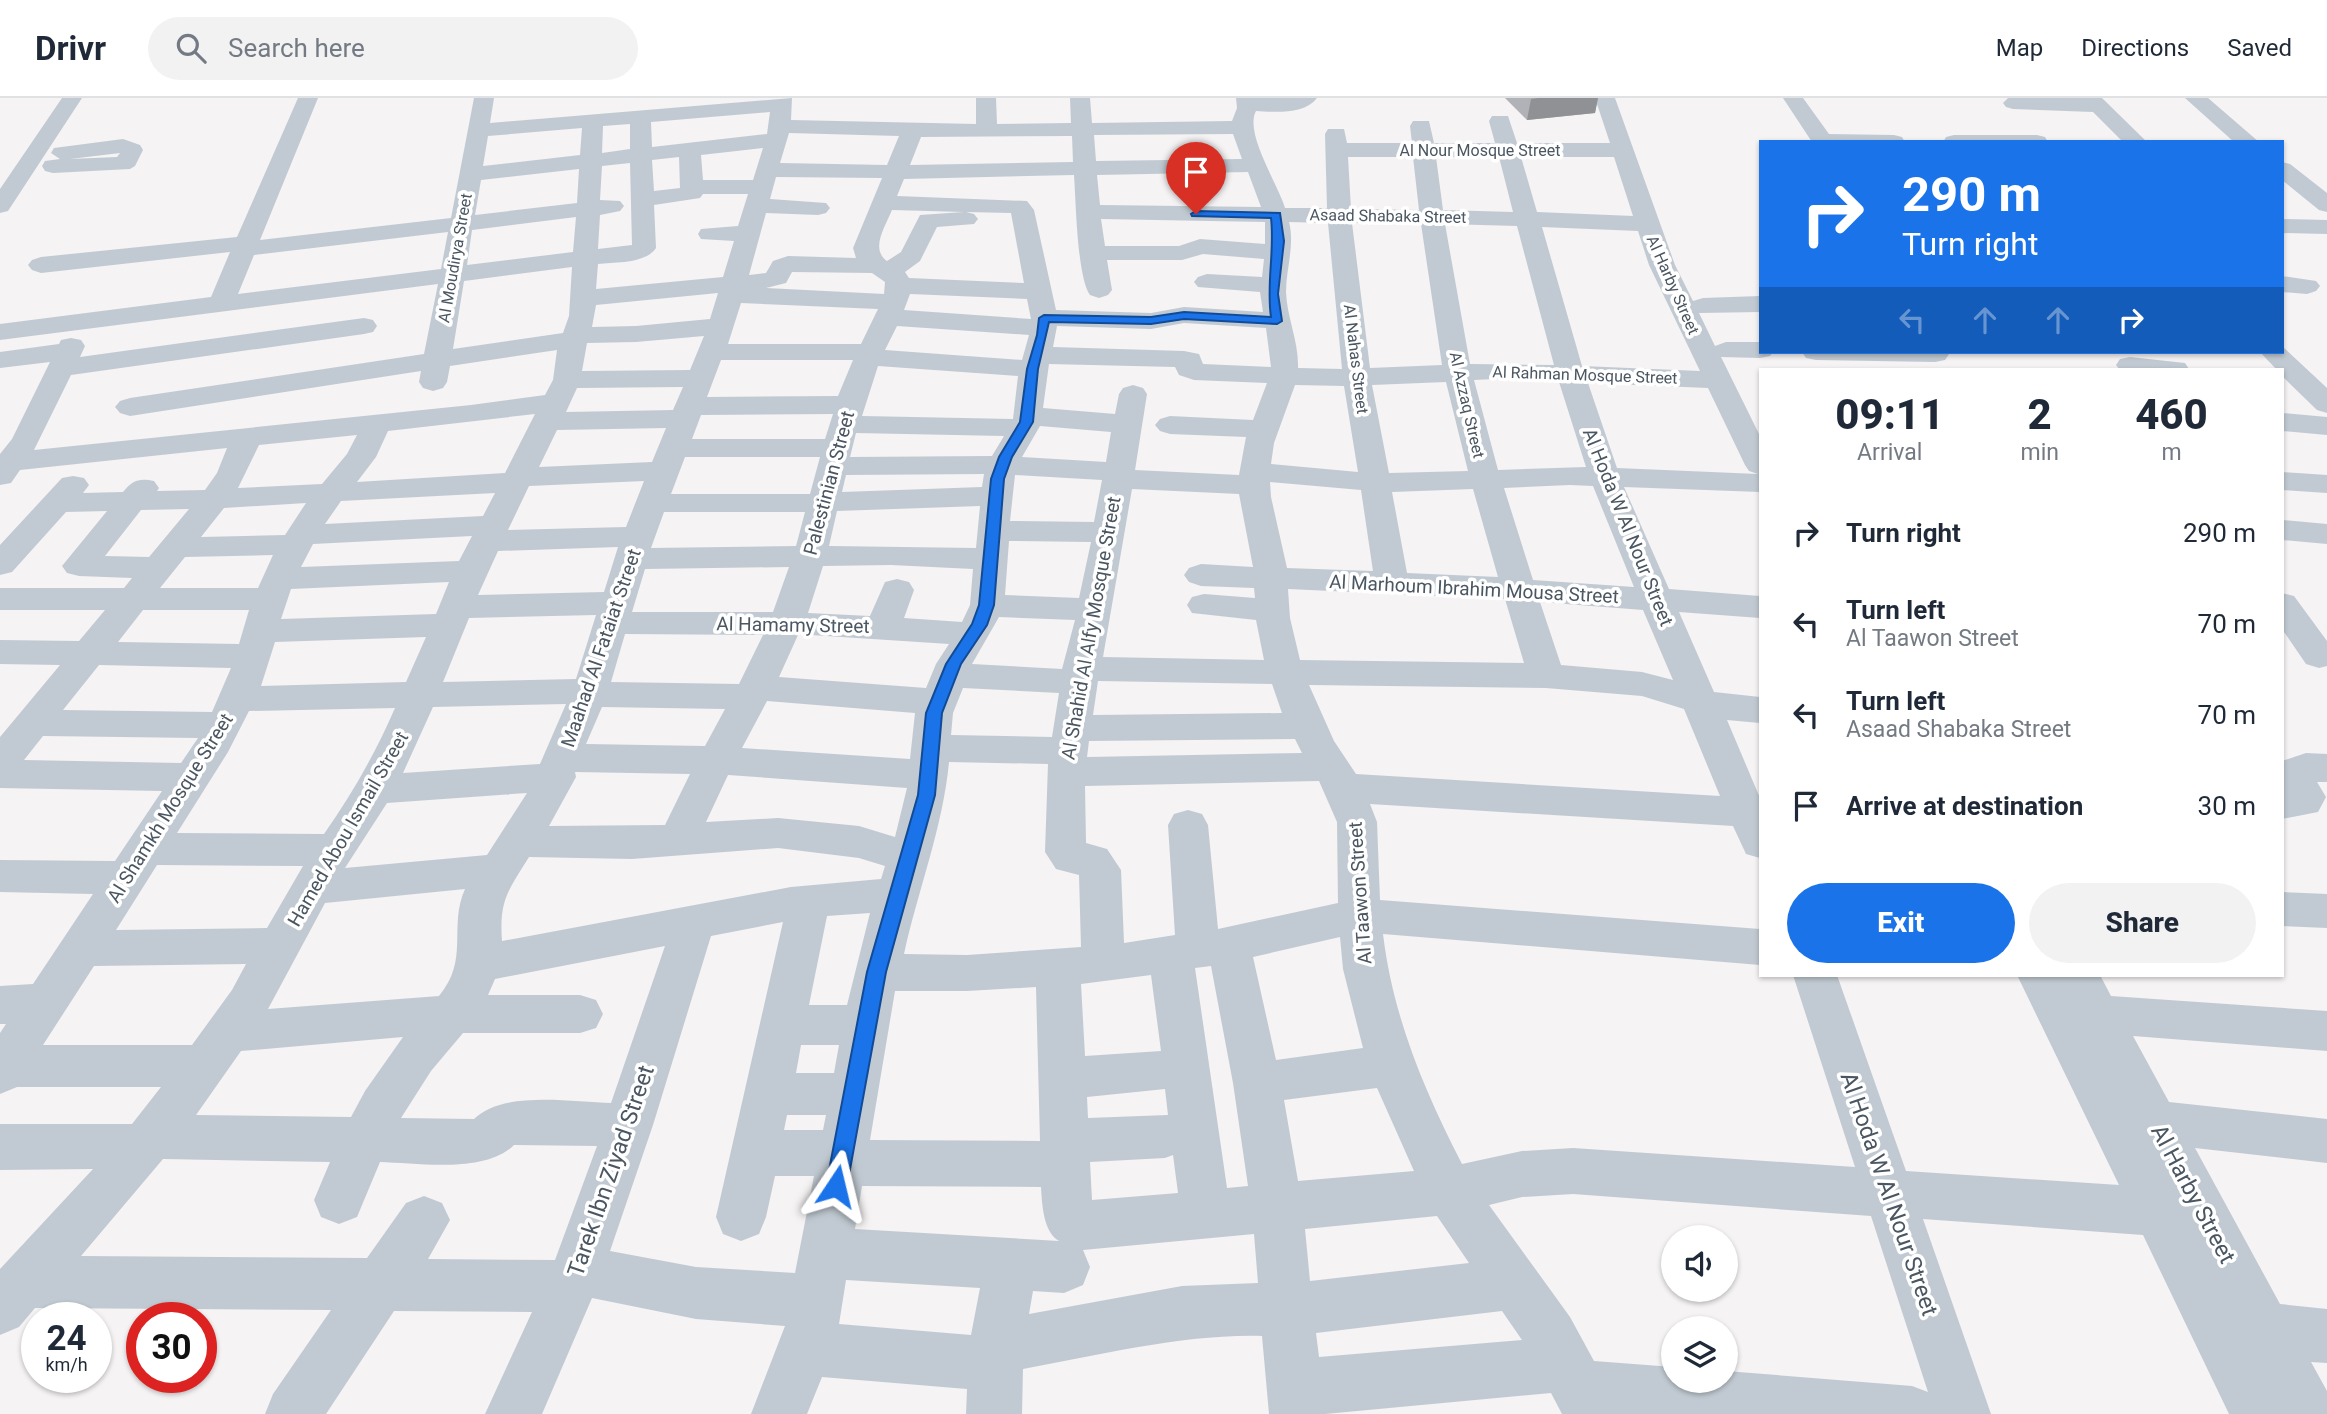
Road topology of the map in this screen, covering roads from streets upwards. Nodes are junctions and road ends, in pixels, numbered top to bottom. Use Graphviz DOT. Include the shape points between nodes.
graph roads {
  1 [pos="72,98"];
  2 [pos="308,98"];
  3 [pos="484,98"];
  4 [pos="986,98"];
  5 [pos="1080,98"];
  6 [pos="1605,98"];
  7 [pos="1623,98"];
  8 [pos="1793,98"];
  9 [pos="2195,98"];
  10 [pos="2010,101"];
  11 [pos="1299,102"];
  12 [pos="2095,102"];
  13 [pos="1241,110"];
  14 [pos="640,117"];
  15 [pos="593,121"];
  16 [pos="1500,121"];
  17 [pos="538,125"];
  18 [pos="895,125"];
  19 [pos="1302,125"];
  20 [pos="1083,129"];
  21 [pos="478,130"];
  22 [pos="987,131"];
  23 [pos="1422,138"];
  24 [pos="1822,140"];
  25 [pos="2051,140"];
  26 [pos="2134,140"];
  27 [pos="2246,140"];
  28 [pos="1336,142"];
  29 [pos="690,150"];
  30 [pos="1508,150"];
  31 [pos="1622,150"];
  32 [pos="640,155"];
  33 [pos="88,157"];
  34 [pos="769,158"];
  35 [pos="52,160"];
  36 [pos="591,161"];
  37 [pos="1255,165"];
  38 [pos="534,167"];
  39 [pos="1086,169"];
  40 [pos="2284,171"];
  41 [pos="470,174"];
  42 [pos="693,187"];
  43 [pos="889,188"];
  44 [pos="2284,199"];
  45 [pos="642,202"];
  46 [pos="2324,202"];
  47 [pos="0,206"];
  48 [pos="818,208"];
  49 [pos="588,209"];
  50 [pos="1089,212"];
  51 [pos="528,216"];
  52 [pos="1339,216"];
  53 [pos="1431,217"];
  54 [pos="1528,219"];
  55 [pos="1024,220"];
  56 [pos="461,224"];
  57 [pos="1646,224"];
  58 [pos="2327,227"];
  59 [pos="710,234"];
  60 [pos="2284,237"];
  61 [pos="919,241"];
  62 [pos="956,243"];
  63 [pos="246,246"];
  64 [pos="1093,253"];
  65 [pos="585,259"];
  66 [pos="41,265"];
  67 [pos="978,266"];
  68 [pos="523,267"];
  69 [pos="1276,268"];
  70 [pos="452,276"];
  71 [pos="1207,282"];
  72 [pos="373,285"];
  73 [pos="889,288"];
  74 [pos="1099,290"];
  75 [pos="583,298"];
  76 [pos="222,304"];
  77 [pos="1759,304"];
  78 [pos="1703,306"];
  79 [pos="1128,320"];
  80 [pos="83,322"];
  81 [pos="1039,322"];
  82 [pos="835,325"];
  83 [pos="364,326"];
  84 [pos="0,332"];
  85 [pos="576,337"];
  86 [pos="1726,350"];
  87 [pos="1759,351"];
  88 [pos="1851,354"];
  89 [pos="2275,354"];
  90 [pos="152,355"];
  91 [pos="869,355"];
  92 [pos="1122,357"];
  93 [pos="65,359"];
  94 [pos="1937,359"];
  95 [pos="0,360"];
  96 [pos="437,360"];
  97 [pos="2130,365"];
  98 [pos="2164,368"];
  99 [pos="1457,372"];
  100 [pos="353,373"];
  101 [pos="1571,375"];
  102 [pos="1284,376"];
  103 [pos="1357,378"];
  104 [pos="2294,381"];
  105 [pos="698,382"];
  106 [pos="557,401"];
  107 [pos="1741,402"];
  108 [pos="2327,404"];
  109 [pos="130,407"];
  110 [pos="38,415"];
  111 [pos="1027,418"];
  112 [pos="426,419"];
  113 [pos="0,420"];
  114 [pos="2284,422"];
  115 [pos="377,424"];
  116 [pos="1170,425"];
  117 [pos="2327,426"];
  118 [pos="842,429"];
  119 [pos="1263,429"];
  120 [pos="247,438"];
  121 [pos="181,444"];
  122 [pos="109,452"];
  123 [pos="1759,462"];
  124 [pos="4,467"];
  125 [pos="1118,476"];
  126 [pos="1604,476"];
  127 [pos="1254,478"];
  128 [pos="517,479"];
  129 [pos="1485,480"];
  130 [pos="2284,481"];
  131 [pos="1373,482"];
  132 [pos="1759,483"];
  133 [pos="2327,484"];
  134 [pos="331,493"];
  135 [pos="215,499"];
  136 [pos="132,501"];
  137 [pos="55,503"];
  138 [pos="822,503"];
  139 [pos="996,513"];
  140 [pos="2284,530"];
  141 [pos="1108,532"];
  142 [pos="2327,534"];
  143 [pos="298,540"];
  144 [pos="483,545"];
  145 [pos="634,548"];
  146 [pos="5,554"];
  147 [pos="168,557"];
  148 [pos="809,558"];
  149 [pos="1392,582"];
  150 [pos="897,590"];
  151 [pos="1519,590"];
  152 [pos="0,598"];
  153 [pos="134,599"];
  154 [pos="1657,600"];
  155 [pos="1759,607"];
  156 [pos="2284,607"];
  157 [pos="1094,610"];
  158 [pos="615,613"];
  159 [pos="266,616"];
  160 [pos="451,616"];
  161 [pos="980,620"];
  162 [pos="787,623"];
  163 [pos="1276,624"];
  164 [pos="883,627"];
  165 [pos="0,652"];
  166 [pos="2284,652"];
  167 [pos="90,653"];
  168 [pos="2323,656"];
  169 [pos="1079,675"];
  170 [pos="1546,676"];
  171 [pos="943,688"];
  172 [pos="754,692"];
  173 [pos="590,693"];
  174 [pos="422,694"];
  175 [pos="1700,702"];
  176 [pos="1759,710"];
  177 [pos="231,712"];
  178 [pos="1307,726"];
  179 [pos="13,741"];
  180 [pos="1068,750"];
  181 [pos="715,760"];
  182 [pos="929,762"];
  183 [pos="560,767"];
  184 [pos="2327,768"];
  185 [pos="0,775"];
  186 [pos="193,777"];
  187 [pos="1337,778"];
  188 [pos="374,789"];
  189 [pos="2284,804"];
  190 [pos="1756,823"];
  191 [pos="1188,825"];
  192 [pos="678,841"];
  193 [pos="334,850"];
  194 [pos="508,855"];
  195 [pos="136,864"];
  196 [pos="0,876"];
  197 [pos="903,876"];
  198 [pos="310,888"];
  199 [pos="809,901"];
  200 [pos="2284,909"];
  201 [pos="2327,911"];
  202 [pos="1359,915"];
  203 [pos="694,923"];
  204 [pos="281,946"];
  205 [pos="1759,947"];
  206 [pos="81,948"];
  207 [pos="1200,951"];
  208 [pos="478,964"];
  209 [pos="1081,966"];
  210 [pos="877,972"];
  211 [pos="1816,977"];
  212 [pos="2040,977"];
  213 [pos="2088,994"];
  214 [pos="46,1003"];
  215 [pos="0,1004"];
  216 [pos="451,1014"];
  217 [pos="580,1014"];
  218 [pos="782,1025"];
  219 [pos="865,1025"];
  220 [pos="2327,1031"];
  221 [pos="217,1049"];
  222 [pos="1391,1065"];
  223 [pos="2,1069"];
  224 [pos="1158,1071"];
  225 [pos="1062,1078"];
  226 [pos="1257,1083"];
  227 [pos="767,1094"];
  228 [pos="852,1094"];
  229 [pos="2155,1122"];
  230 [pos="629,1125"];
  231 [pos="1165,1136"];
  232 [pos="364,1140"];
  233 [pos="2327,1141"];
  234 [pos="147,1142"];
  235 [pos="0,1147"];
  236 [pos="1065,1152"];
  237 [pos="754,1153"];
  238 [pos="841,1158"];
  239 [pos="1449,1191"];
  240 [pos="1888,1193"];
  241 [pos="339,1200"];
  242 [pos="1278,1208"];
  243 [pos="2158,1212"];
  244 [pos="1206,1216"];
  245 [pos="741,1217"];
  246 [pos="424,1220"];
  247 [pos="1011,1264"];
  248 [pos="1063,1267"];
  249 [pos="574,1278"];
  250 [pos="1514,1284"];
  251 [pos="380,1285"];
  252 [pos="10,1293"];
  253 [pos="816,1300"];
  254 [pos="1287,1310"];
  255 [pos="2264,1330"];
  256 [pos="2327,1336"];
  257 [pos="995,1375"];
  258 [pos="1580,1389"];
  259 [pos="1289,1406"];
  260 [pos="293,1414"];
  261 [pos="513,1414"];
  262 [pos="779,1414"];
  263 [pos="1912,1414"];
  264 [pos="1963,1414"];
  265 [pos="2259,1414"];
  266 [pos="2309,1414"];
  1 -- 35 [label="street"];
  2 -- 63 [label="street"];
  3 -- 21 [label="street, Al Moudirya Street"];
  4 -- 22 [label="street"];
  5 -- 20 [label="street"];
  6 -- 31 [label="street, Al Harby Street"];
  7 -- 78 [label="street, Al Harby Street" via="1664,219"];
  8 -- 24 [label="street"];
  9 -- 27 [label="street"];
  10 -- 12 [label="street"];
  10 -- 25 [label="street"];
  11 -- 13 [label="street"];
  11 -- 19 [label="street"];
  12 -- 26 [label="street"];
  13 -- 20 [label="street"];
  13 -- 37 [label="street, Al Taawon Street" via="1246,145"];
  14 -- 15 [label="street"];
  14 -- 32 [label="street"];
  14 -- 34 [label="street"];
  15 -- 17 [label="street"];
  15 -- 36 [label="street, Hamed Abou Ismail Street"];
  16 -- 30 [label="street, Al Hoda W Al Nour Street"];
  17 -- 21 [label="street"];
  17 -- 38 [label="street"];
  18 -- 22 [label="street"];
  18 -- 34 [label="street"];
  18 -- 43 [label="street"];
  20 -- 22 [label="street"];
  20 -- 39 [label="street"];
  21 -- 41 [label="street, Al Moudirya Street"];
  23 -- 28 [label="street, Al Nour Mosque Street"];
  23 -- 30 [label="street, Al Nour Mosque Street"];
  23 -- 53 [label="street, Al Azzaq Street"];
  28 -- 52 [label="street, Al Nahas Street"];
  29 -- 32 [label="street"];
  29 -- 34 [label="street"];
  29 -- 42 [label="street"];
  30 -- 31 [label="street, Al Nour Mosque Street"];
  30 -- 54 [label="street, Al Hoda W Al Nour Street"];
  31 -- 57 [label="street, Al Harby Street"];
  32 -- 36 [label="street"];
  32 -- 45 [label="street"];
  33 -- 35 [label="street" via="130,154 130,147"];
  34 -- 42 [label="street"];
  34 -- 43 [label="street"];
  34 -- 48 [label="street"];
  34 -- 59 [label="street"];
  34 -- 105 [label="street, Maahad Al Fataiat Street"];
  35 -- 47 [label="street"];
  36 -- 38 [label="street"];
  36 -- 49 [label="street, Hamed Abou Ismail Street"];
  37 -- 39 [label="street"];
  37 -- 69 [label="street, Al Taawon Street" via="1268,189"];
  38 -- 41 [label="street"];
  38 -- 51 [label="street"];
  39 -- 43 [label="street"];
  39 -- 50 [label="street"];
  40 -- 46 [label="street"];
  41 -- 56 [label="street, Al Moudirya Street"];
  42 -- 45 [label="street" via="686,195"];
  43 -- 55 [label="street" via="1015,205 1021,208"];
  43 -- 73 [label="street" via="865,245 867,257"];
  44 -- 46 [label="street"];
  45 -- 49 [label="street"];
  45 -- 65 [label="street" via="642,250"];
  49 -- 51 [label="street"];
  49 -- 65 [label="street, Hamed Abou Ismail Street"];
  50 -- 64 [label="street"];
  50 -- 69 [label="street, Asaad Shabaka Street"];
  51 -- 56 [label="street"];
  51 -- 68 [label="street"];
  52 -- 53 [label="street, Asaad Shabaka Street"];
  52 -- 69 [label="street, Asaad Shabaka Street"];
  52 -- 103 [label="street, Al Nahas Street"];
  53 -- 54 [label="street, Asaad Shabaka Street"];
  53 -- 99 [label="street, Al Azzaq Street"];
  54 -- 57 [label="street, Asaad Shabaka Street"];
  54 -- 101 [label="street, Al Hoda W Al Nour Street"];
  55 -- 61 [label="street" via="932,219 926,221"];
  55 -- 81 [label="street"];
  56 -- 63 [label="street"];
  56 -- 70 [label="street, Al Moudirya Street"];
  57 -- 107 [label="street, Al Harby Street" via="1672,288"];
  58 -- 60 [label="street"];
  61 -- 62 [label="street"];
  61 -- 73 [label="street"];
  63 -- 66 [label="street"];
  63 -- 76 [label="street"];
  64 -- 69 [label="street" via="1185,253 1200,246"];
  64 -- 74 [label="street"];
  65 -- 68 [label="street"];
  65 -- 75 [label="street, Hamed Abou Ismail Street"];
  67 -- 81 [label="street"];
  68 -- 70 [label="street"];
  69 -- 71 [label="street"];
  69 -- 79 [label="street" via="1184,316"];
  69 -- 102 [label="street, Al Taawon Street"];
  70 -- 72 [label="street"];
  70 -- 96 [label="street, Al Moudirya Street"];
  72 -- 76 [label="street"];
  72 -- 83 [label="street"];
  73 -- 81 [label="street"];
  73 -- 81 [label="street"];
  73 -- 82 [label="street"];
  73 -- 91 [label="street, Palestinian Street"];
  73 -- 105 [label="street" via="788,264 781,267"];
  75 -- 85 [label="street, Hamed Abou Ismail Street"];
  75 -- 105 [label="street"];
  76 -- 80 [label="street"];
  77 -- 78 [label="street"];
  78 -- 86 [label="street, Al Harby Street"];
  79 -- 81 [label="street"];
  79 -- 92 [label="street" via="1130,339"];
  80 -- 84 [label="street"];
  80 -- 93 [label="street"];
  81 -- 91 [label="street"];
  81 -- 92 [label="street"];
  81 -- 111 [label="street"];
  82 -- 91 [label="street"];
  82 -- 105 [label="street"];
  82 -- 105 [label="street"];
  83 -- 90 [label="street"];
  83 -- 100 [label="street"];
  85 -- 96 [label="street"];
  85 -- 105 [label="street" via="636,334"];
  85 -- 106 [label="street, Hamed Abou Ismail Street"];
  86 -- 87 [label="street"];
  86 -- 107 [label="street, Al Harby Street"];
  88 -- 94 [label="street"];
  89 -- 104 [label="street"];
  90 -- 93 [label="street"];
  90 -- 109 [label="street"];
  91 -- 118 [label="street, Palestinian Street"];
  92 -- 102 [label="street, Al Rahman Mosque Street" via="1189,360 1194,372"];
  93 -- 95 [label="street"];
  93 -- 110 [label="street"];
  96 -- 100 [label="street"];
  96 -- 112 [label="street, Al Moudirya Street"];
  97 -- 98 [label="street"];
  99 -- 101 [label="street, Al Rahman Mosque Street"];
  99 -- 103 [label="street, Al Rahman Mosque Street"];
  99 -- 129 [label="street, Al Azzaq Street"];
  100 -- 109 [label="street"];
  101 -- 107 [label="street, Al Rahman Mosque Street"];
  101 -- 126 [label="street, Al Hoda W Al Nour Street"];
  102 -- 103 [label="street, Al Rahman Mosque Street"];
  102 -- 119 [label="street, Al Taawon Street"];
  103 -- 131 [label="street, Al Nahas Street"];
  104 -- 108 [label="street"];
  105 -- 106 [label="street"];
  105 -- 106 [label="street"];
  105 -- 118 [label="street"];
  105 -- 118 [label="street"];
  105 -- 128 [label="street"];
  105 -- 138 [label="street"];
  105 -- 145 [label="street, Maahad Al Fataiat Street"];
  106 -- 112 [label="street"];
  106 -- 128 [label="street, Hamed Abou Ismail Street"];
  107 -- 123 [label="street, Al Harby Street"];
  109 -- 122 [label="street"];
  110 -- 113 [label="street"];
  110 -- 124 [label="street"];
  111 -- 118 [label="street"];
  111 -- 125 [label="street, Al Shahid Al Alfy Mosque Street" via="1131,409"];
  111 -- 139 [label="street"];
  112 -- 115 [label="street"];
  114 -- 117 [label="street"];
  115 -- 120 [label="street"];
  115 -- 134 [label="street, Al Shamkh Mosque Street" via="361,457"];
  116 -- 119 [label="street"];
  118 -- 138 [label="street, Palestinian Street"];
  118 -- 139 [label="street"];
  119 -- 127 [label="street, Al Taawon Street"];
  120 -- 121 [label="street"];
  120 -- 135 [label="street"];
  121 -- 122 [label="street"];
  121 -- 136 [label="street"];
  122 -- 124 [label="street"];
  122 -- 137 [label="street"];
  125 -- 127 [label="street"];
  125 -- 139 [label="street"];
  125 -- 141 [label="street, Al Shahid Al Alfy Mosque Street"];
  126 -- 129 [label="street"];
  126 -- 132 [label="street"];
  126 -- 154 [label="street, Al Hoda W Al Nour Street"];
  127 -- 131 [label="street"];
  127 -- 163 [label="street, Al Taawon Street"];
  128 -- 134 [label="street"];
  128 -- 144 [label="street, Hamed Abou Ismail Street"];
  129 -- 131 [label="street"];
  129 -- 151 [label="street, Al Azzaq Street"];
  130 -- 133 [label="street"];
  131 -- 149 [label="street, Al Nahas Street"];
  134 -- 135 [label="street"];
  134 -- 143 [label="street, Al Shamkh Mosque Street"];
  135 -- 136 [label="street"];
  135 -- 147 [label="street"];
  136 -- 137 [label="street"];
  136 -- 147 [label="street" via="79,566"];
  137 -- 146 [label="street"];
  138 -- 139 [label="street"];
  138 -- 148 [label="street, Palestinian Street"];
  139 -- 141 [label="street"];
  139 -- 148 [label="street" via="891,555"];
  139 -- 161 [label="street"];
  140 -- 142 [label="street"];
  141 -- 157 [label="street, Al Shahid Al Alfy Mosque Street"];
  143 -- 144 [label="street"];
  143 -- 147 [label="street"];
  143 -- 159 [label="street, Al Shamkh Mosque Street"];
  144 -- 145 [label="street"];
  144 -- 159 [label="street"];
  144 -- 160 [label="street, Hamed Abou Ismail Street"];
  145 -- 148 [label="street"];
  145 -- 158 [label="street, Maahad Al Fataiat Street"];
  147 -- 153 [label="street"];
  148 -- 162 [label="street, Palestinian Street"];
  149 -- 151 [label="street, Al Marhoum Ibrahim Mousa Street"];
  149 -- 163 [label="street, Al Marhoum Ibrahim Mousa Street"];
  150 -- 164 [label="street"];
  151 -- 154 [label="street, Al Marhoum Ibrahim Mousa Street"];
  151 -- 170 [label="street, Al Azzaq Street"];
  152 -- 153 [label="street"];
  153 -- 159 [label="street"];
  153 -- 167 [label="street"];
  154 -- 155 [label="street, Al Marhoum Ibrahim Mousa Street"];
  154 -- 175 [label="street, Al Hoda W Al Nour Street"];
  156 -- 168 [label="street"];
  157 -- 161 [label="street, Al Hamamy Street"];
  157 -- 169 [label="street, Al Shahid Al Alfy Mosque Street"];
  158 -- 160 [label="street, Al Hamamy Street"];
  158 -- 162 [label="street, Al Hamamy Street"];
  158 -- 173 [label="street, Maahad Al Fataiat Street"];
  159 -- 160 [label="street, Al Hamamy Street"];
  159 -- 167 [label="street"];
  159 -- 177 [label="street, Al Shamkh Mosque Street"];
  160 -- 174 [label="street, Hamed Abou Ismail Street"];
  161 -- 164 [label="street, Al Hamamy Street"];
  161 -- 171 [label="street"];
  162 -- 164 [label="street, Al Hamamy Street"];
  162 -- 172 [label="street, Palestinian Street"];
  163 -- 163 [label="street" via="1209,604"];
  163 -- 169 [label="street"];
  163 -- 170 [label="street"];
  163 -- 178 [label="street, Al Taawon Street"];
  165 -- 167 [label="street"];
  166 -- 168 [label="street"];
  167 -- 179 [label="street"];
  169 -- 171 [label="street"];
  169 -- 180 [label="street, Al Shahid Al Alfy Mosque Street"];
  170 -- 175 [label="street" via="1632,683"];
  171 -- 172 [label="street"];
  171 -- 182 [label="street"];
  172 -- 173 [label="street"];
  172 -- 181 [label="street, Palestinian Street"];
  173 -- 174 [label="street"];
  173 -- 183 [label="street, Maahad Al Fataiat Street"];
  174 -- 177 [label="street"];
  174 -- 188 [label="street, Hamed Abou Ismail Street"];
  175 -- 176 [label="street"];
  175 -- 190 [label="street, Al Hoda W Al Nour Street"];
  177 -- 179 [label="street"];
  177 -- 186 [label="street, Al Shamkh Mosque Street"];
  178 -- 180 [label="street"];
  178 -- 187 [label="street, Al Taawon Street"];
  180 -- 182 [label="street"];
  180 -- 187 [label="street"];
  180 -- 209 [label="street, Al Shahid Al Alfy Mosque Street" via="1066,852 1071,858 1099,866"];
  181 -- 182 [label="street"];
  181 -- 183 [label="street"];
  181 -- 192 [label="street, Palestinian Street"];
  182 -- 197 [label="street" via="922,815"];
  183 -- 188 [label="street"];
  183 -- 194 [label="street, Maahad Al Fataiat Street"];
  184 -- 189 [label="street" via="2295,771 2306,797 2295,805"];
  185 -- 186 [label="street"];
  186 -- 195 [label="street, Al Shamkh Mosque Street"];
  187 -- 190 [label="street"];
  187 -- 202 [label="street, Al Taawon Street" via="1352,804 1360,839"];
  188 -- 193 [label="street, Hamed Abou Ismail Street"];
  191 -- 207 [label="street"];
  192 -- 194 [label="street" via="597,844"];
  192 -- 197 [label="street" via="750,834 859,842"];
  193 -- 195 [label="street"];
  193 -- 198 [label="street, Hamed Abou Ismail Street"];
  194 -- 198 [label="street"];
  194 -- 208 [label="street, Maahad Al Fataiat Street" via="480,905"];
  195 -- 196 [label="street"];
  195 -- 206 [label="street, Al Shamkh Mosque Street"];
  197 -- 199 [label="street"];
  197 -- 210 [label="street"];
  198 -- 204 [label="street, Hamed Abou Ismail Street"];
  199 -- 203 [label="street"];
  199 -- 218 [label="street"];
  200 -- 201 [label="street"];
  202 -- 205 [label="street"];
  202 -- 207 [label="street"];
  202 -- 222 [label="street, Al Taawon Street" via="1371,997"];
  203 -- 208 [label="street"];
  203 -- 230 [label="street, Tarek Ibn Ziyad Street"];
  204 -- 206 [label="street"];
  204 -- 221 [label="street, Hamed Abou Ismail Street"];
  206 -- 214 [label="street, Al Shamkh Mosque Street"];
  207 -- 209 [label="street"];
  207 -- 226 [label="street"];
  207 -- 244 [label="street"];
  208 -- 216 [label="street, Maahad Al Fataiat Street"];
  209 -- 210 [label="street" via="967,973"];
  209 -- 225 [label="street"];
  210 -- 219 [label="street"];
  211 -- 240 [label="street, Al Hoda W Al Nour Street"];
  212 -- 243 [label="street, Al Harby Street"];
  213 -- 220 [label="street"];
  213 -- 229 [label="street, Al Harby Street"];
  214 -- 215 [label="street"];
  214 -- 223 [label="street, Al Shamkh Mosque Street"];
  216 -- 217 [label="street"];
  216 -- 221 [label="street"];
  216 -- 232 [label="street, Maahad Al Fataiat Street" via="403,1073"];
  218 -- 219 [label="street"];
  218 -- 227 [label="street"];
  219 -- 228 [label="street"];
  221 -- 223 [label="street"];
  221 -- 234 [label="street, Hamed Abou Ismail Street"];
  222 -- 226 [label="street"];
  222 -- 239 [label="street, Al Taawon Street"];
  224 -- 225 [label="street"];
  225 -- 236 [label="street"];
  226 -- 242 [label="street"];
  227 -- 228 [label="street"];
  227 -- 237 [label="street"];
  228 -- 238 [label="street"];
  229 -- 233 [label="street"];
  229 -- 255 [label="street, Al Harby Street"];
  230 -- 232 [label="street" via="506,1123 481,1141"];
  230 -- 249 [label="street, Tarek Ibn Ziyad Street"];
  231 -- 236 [label="street"];
  232 -- 234 [label="street"];
  232 -- 241 [label="street, Maahad Al Fataiat Street"];
  234 -- 235 [label="street"];
  234 -- 252 [label="street, Hamed Abou Ismail Street" via="105,1194"];
  236 -- 238 [label="street"];
  236 -- 244 [label="street" via="1068,1212 1081,1226"];
  237 -- 238 [label="street"];
  237 -- 245 [label="street"];
  238 -- 253 [label="street"];
  239 -- 240 [label="street" via="1522,1174 1573,1171"];
  239 -- 242 [label="street"];
  239 -- 250 [label="street, Al Taawon Street"];
  240 -- 243 [label="street"];
  240 -- 264 [label="street, Al Hoda W Al Nour Street"];
  242 -- 244 [label="street"];
  242 -- 254 [label="street"];
  243 -- 265 [label="street, Al Harby Street"];
  246 -- 251 [label="street"];
  247 -- 248 [label="street"];
  247 -- 253 [label="street"];
  247 -- 257 [label="street"];
  249 -- 251 [label="street"];
  249 -- 253 [label="street" via="707,1295"];
  249 -- 261 [label="street, Tarek Ibn Ziyad Street"];
  250 -- 254 [label="street"];
  250 -- 258 [label="street, Al Taawon Street"];
  251 -- 252 [label="street"];
  251 -- 260 [label="street"];
  253 -- 257 [label="street"];
  253 -- 262 [label="street"];
  254 -- 257 [label="street" via="1182,1313"];
  254 -- 259 [label="street"];
  255 -- 256 [label="street"];
  255 -- 266 [label="street, Al Harby Street"];
  258 -- 259 [label="street"];
  258 -- 263 [label="street"];
}
